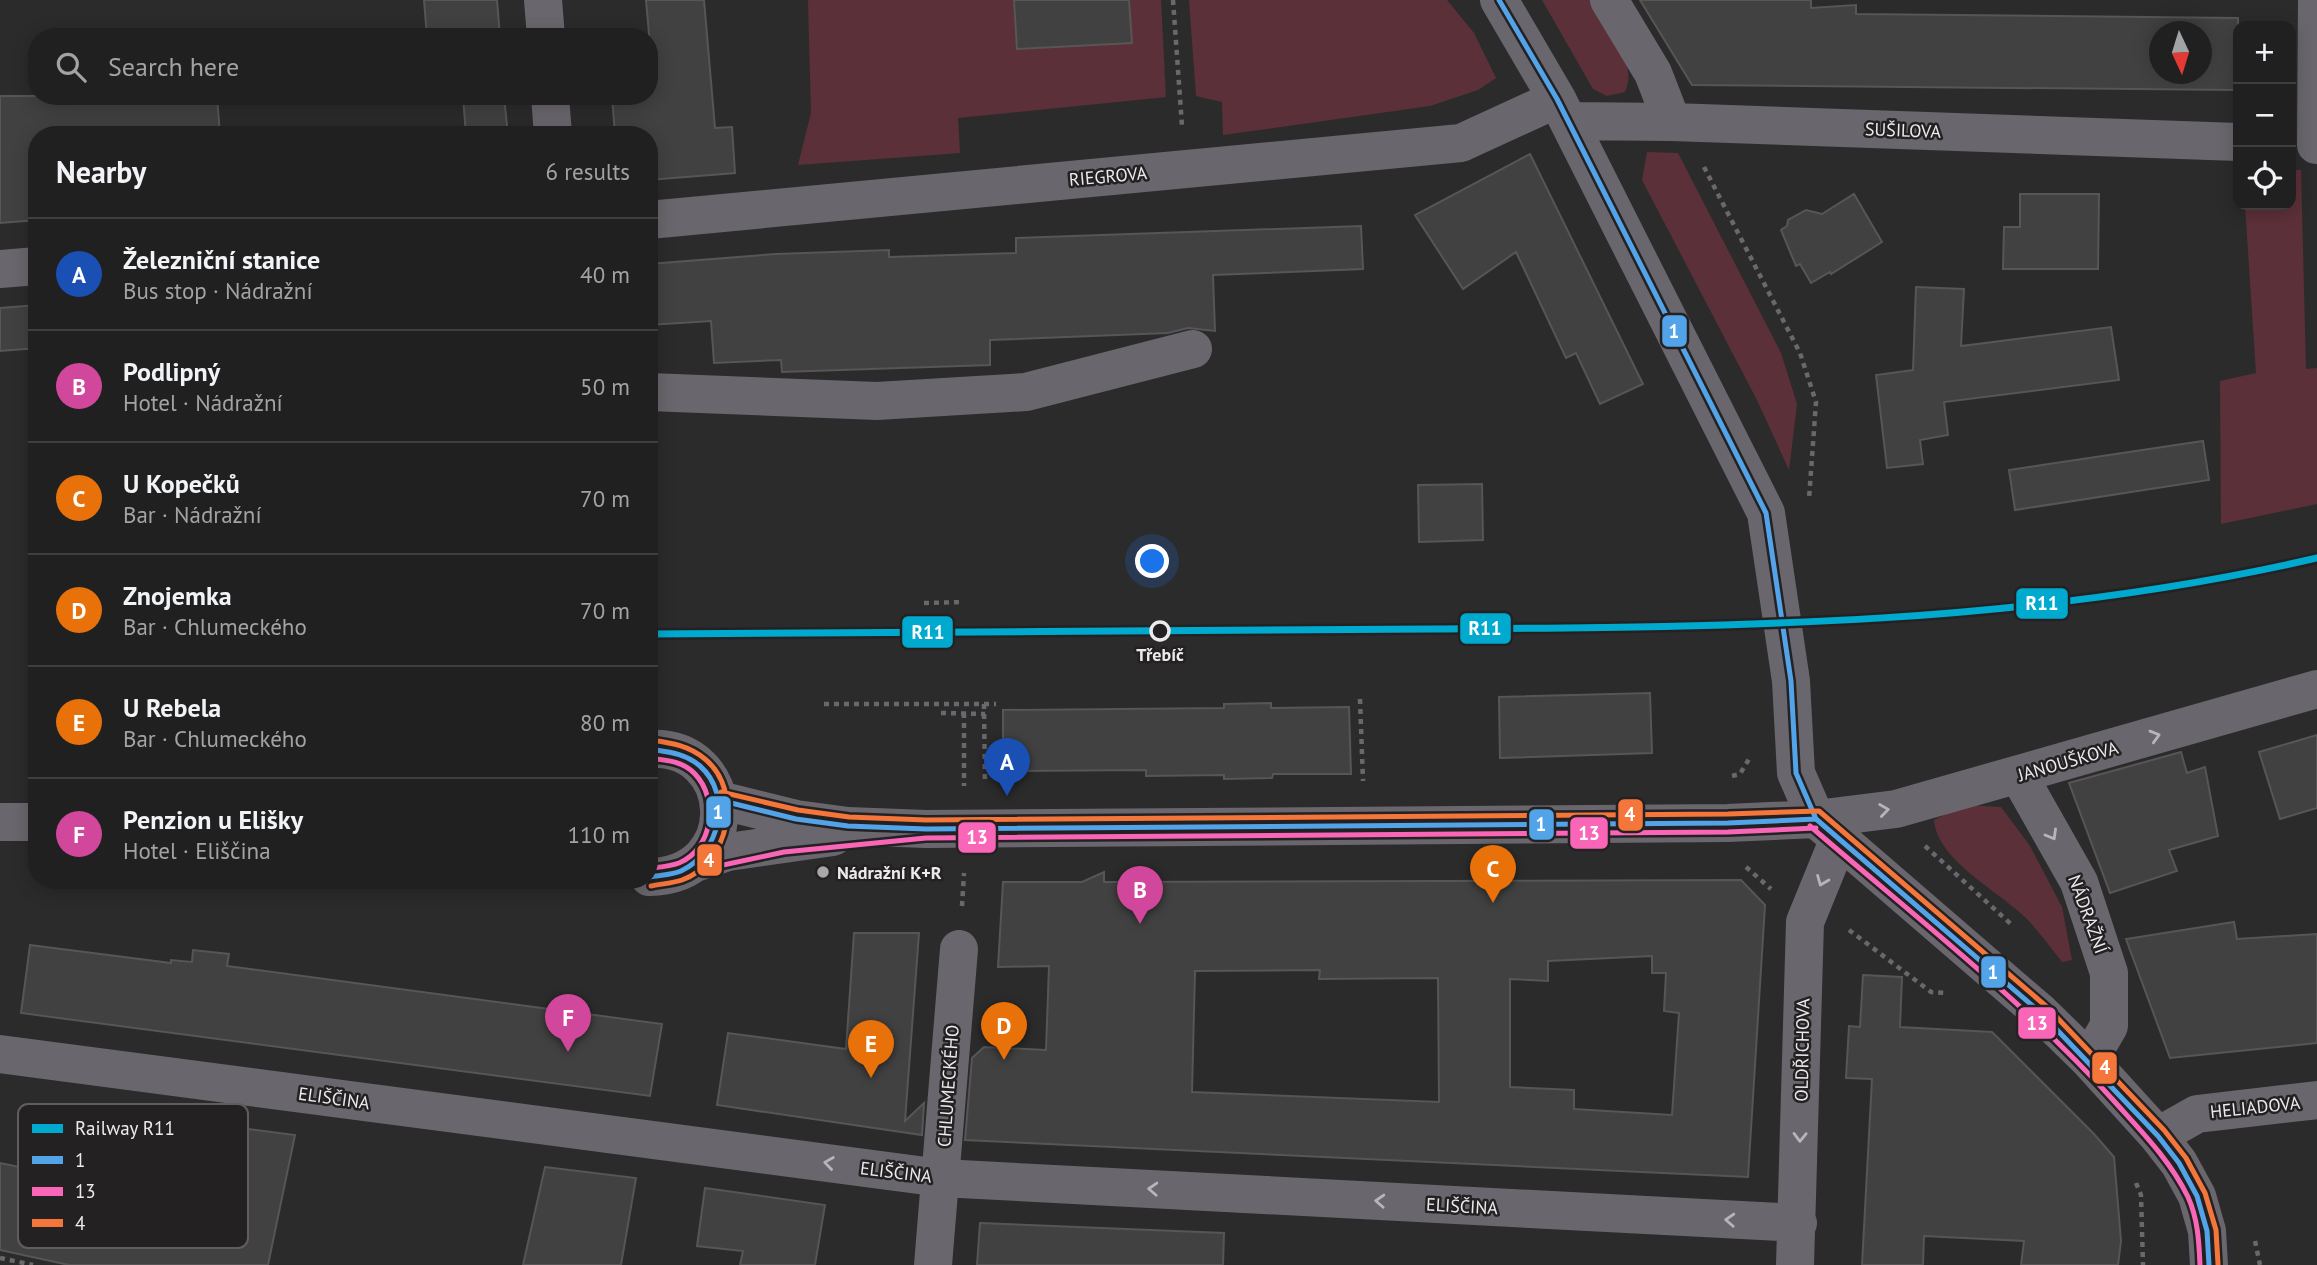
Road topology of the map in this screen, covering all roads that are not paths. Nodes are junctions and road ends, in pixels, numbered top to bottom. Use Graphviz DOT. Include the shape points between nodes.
graph roads {
  1 [pos="543,0"];
  2 [pos="1499,0"];
  3 [pos="1609,0"];
  4 [pos="2317,0"];
  5 [pos="545,28"];
  6 [pos="551,105"];
  7 [pos="1563,110"];
  8 [pos="1677,122"];
  9 [pos="552,126"];
  10 [pos="2233,142"];
  11 [pos="2308,145"];
  12 [pos="658,219"];
  13 [pos="28,267"];
  14 [pos="0,269"];
  15 [pos="1193,349"];
  16 [pos="658,392"];
  17 [pos="2317,689"];
  18 [pos="658,749"];
  19 [pos="2019,776"];
  20 [pos="719,800"];
  21 [pos="0,822"];
  22 [pos="28,822"];
  23 [pos="926,829"];
  24 [pos="1827,830"];
  25 [pos="698,862"];
  26 [pos="658,876"];
  27 [pos="959,949"];
  28 [pos="0,1054"];
  29 [pos="2089,1060"];
  30 [pos="2317,1100"];
  31 [pos="2158,1136"];
  32 [pos="941,1178"];
  33 [pos="1798,1223"];
  34 [pos="933,1265"];
  35 [pos="1794,1265"];
  36 [pos="2209,1265"];
  1 -- 5 [label="street"];
  2 -- 7 [label="street"];
  3 -- 8 [label="street"];
  4 -- 11 [label="street"];
  6 -- 9 [label="street"];
  7 -- 8 [label="street, SUŠILOVA"];
  7 -- 12 [label="street, RIEGROVA" via="1461,143"];
  7 -- 24 [label="street" via="1766,513 1791,681 1796,773"];
  8 -- 10 [label="street, SUŠILOVA"];
  13 -- 14 [label="street"];
  15 -- 16 [label="street" via="1026,392 877,401"];
  19 -- 17 [label="street, JANOUŠKOVA, one-way"];
  18 -- 20 [label="street" via="695,762 714,785"];
  24 -- 19 [label="street, JANOUŠKOVA, one-way"];
  19 -- 29 [label="street, NÁDRAŽNÍ, one-way" via="2079,882 2109,973 2109,1026"];
  20 -- 23 [label="street" via="848,827"];
  20 -- 25 [label="street" via="714,840"];
  21 -- 22 [label="street"];
  23 -- 24 [label="street" via="1700,823"];
  23 -- 25 [label="street" via="801,840 728,852"];
  24 -- 29 [label="street" via="2041,1013"];
  24 -- 33 [label="street, OLDŘICHOVA, one-way" via="1805,922"];
  25 -- 26 [label="street"];
  27 -- 32 [label="street, CHLUMECKÉHO"];
  32 -- 28 [label="street, ELIŠČINA, one-way"];
  29 -- 31 [label="street"];
  30 -- 31 [label="street, HELIADOVA" via="2197,1114"];
  31 -- 36 [label="street" via="2197,1196 2207,1231"];
  33 -- 32 [label="street, ELIŠČINA, one-way"];
  32 -- 34 [label="street, CHLUMECKÉHO"];
  33 -- 35 [label="street, OLDŘICHOVA"];
}
